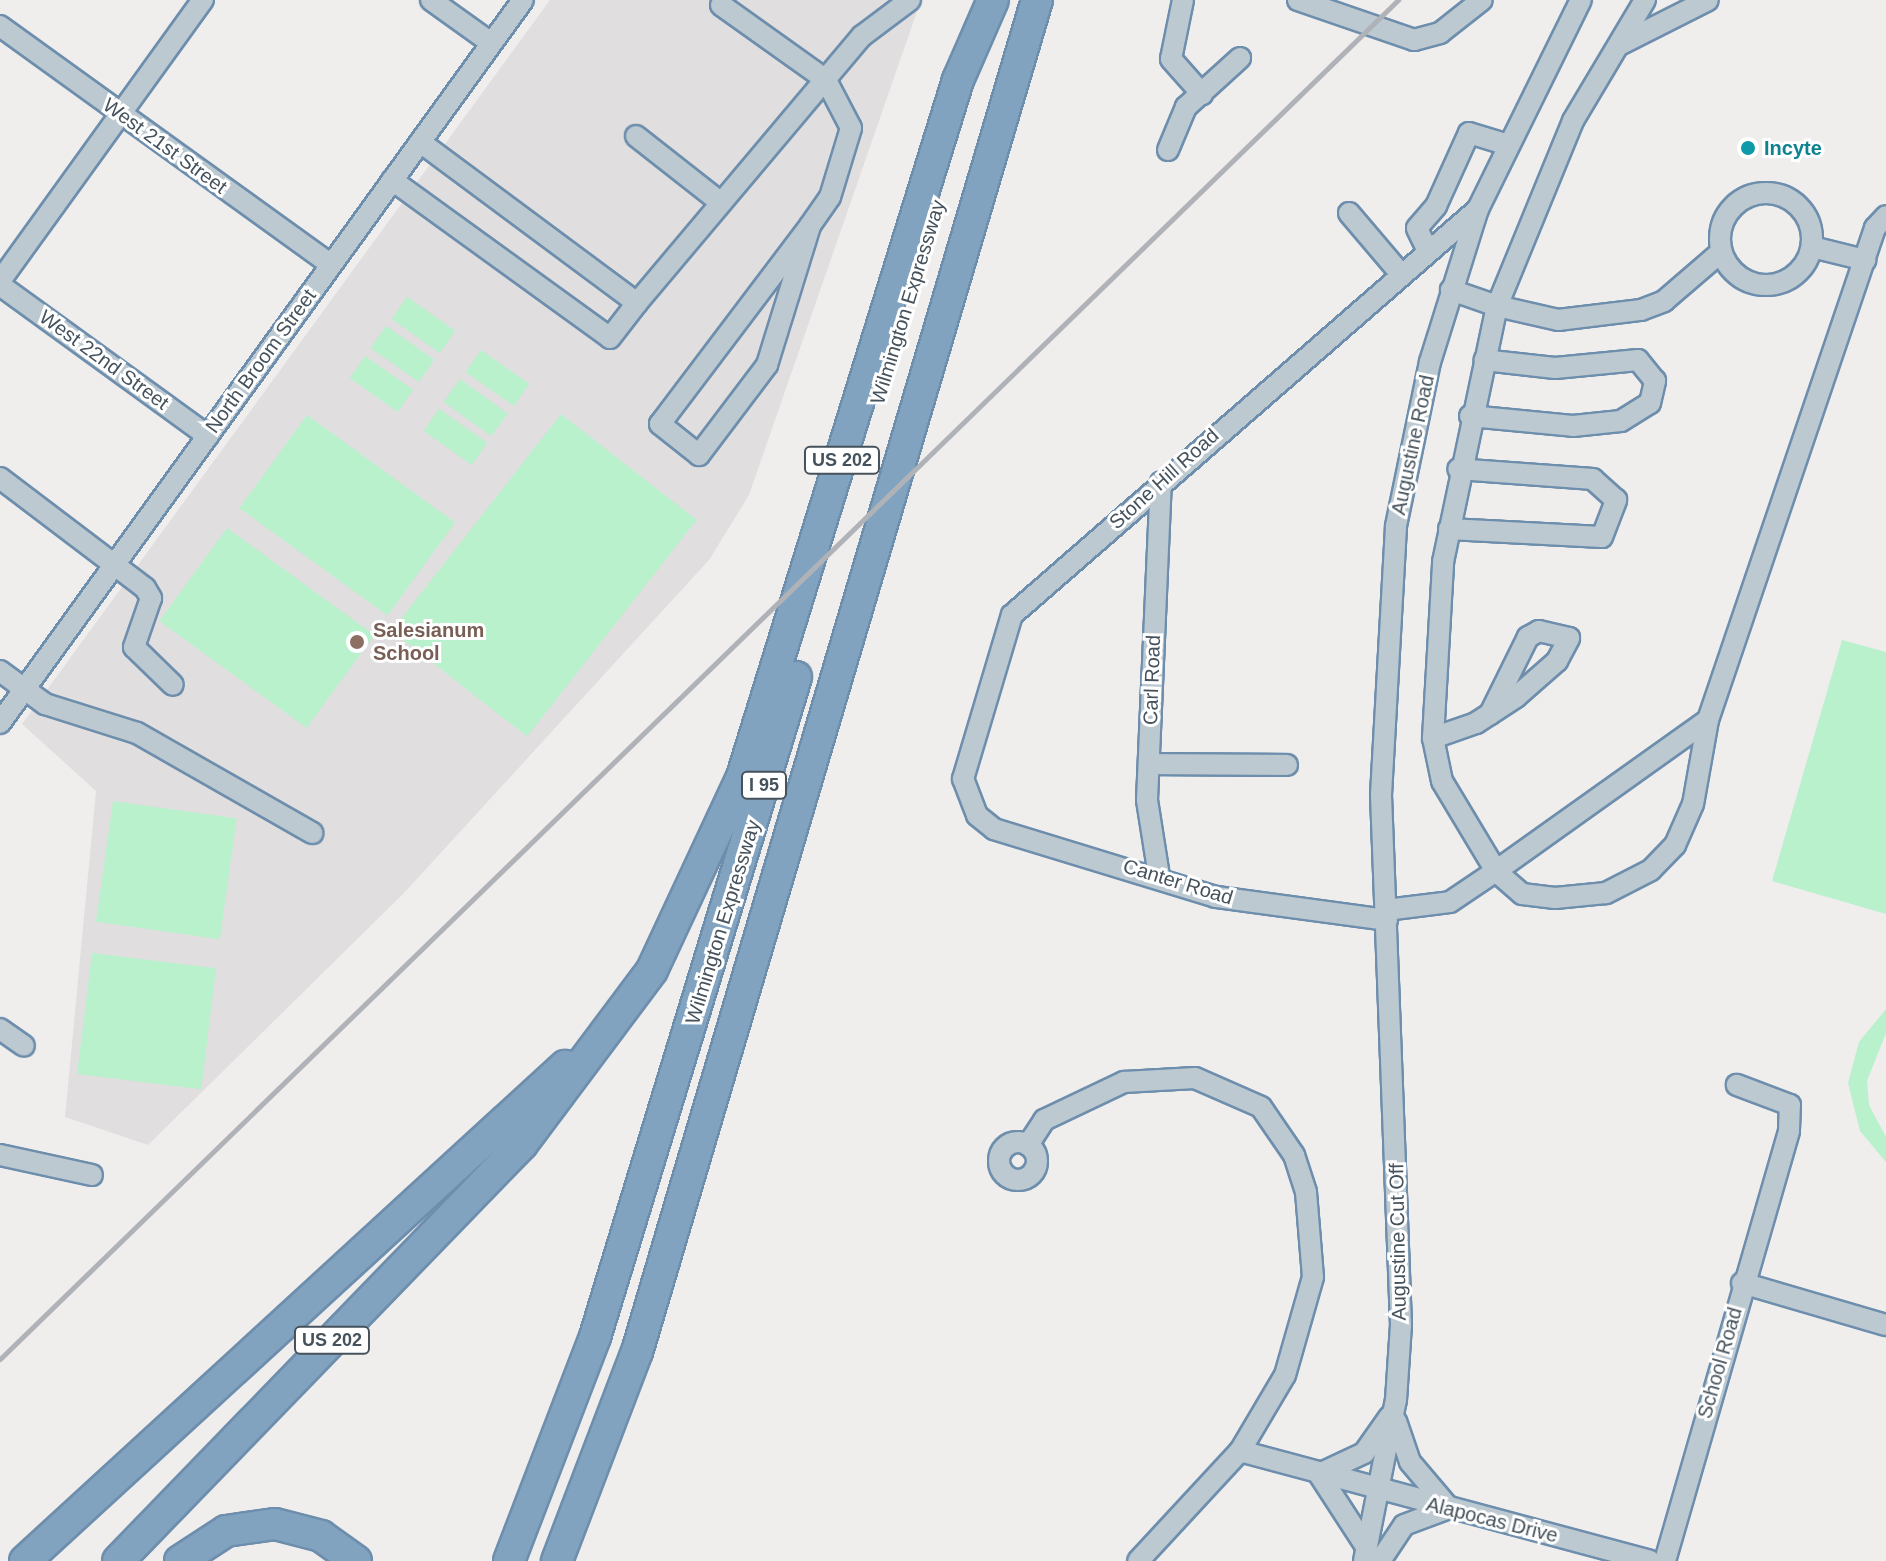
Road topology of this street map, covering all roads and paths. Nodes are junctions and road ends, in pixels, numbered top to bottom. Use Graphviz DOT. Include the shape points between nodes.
graph roads {
  1 [pos="203,0"];
  2 [pos="431,0"];
  3 [pos="523,0"];
  4 [pos="910,0"];
  5 [pos="994,0"];
  6 [pos="1037,0"];
  7 [pos="1183,0"];
  8 [pos="1298,0"];
  9 [pos="1482,0"];
  10 [pos="1581,0"];
  11 [pos="1645,0"];
  12 [pos="1708,0"];
  13 [pos="721,5"];
  14 [pos="0,26"];
  15 [pos="491,43"];
  16 [pos="1614,49"];
  17 [pos="1240,58"];
  18 [pos="826,80"];
  19 [pos="1202,94"];
  20 [pos="120,113"];
  21 [pos="636,136"];
  22 [pos="420,142"];
  23 [pos="1506,144"];
  24 [pos="1168,150"];
  25 [pos="392,180"];
  26 [pos="721,203"];
  27 [pos="1478,209"];
  28 [pos="1349,213"];
  29 [pos="1886,216"];
  30 [pos="810,226"];
  31 [pos="1812,247"];
  32 [pos="1428,251"];
  33 [pos="1721,252"];
  34 [pos="1865,260"];
  35 [pos="331,265"];
  36 [pos="1400,273"];
  37 [pos="0,283"];
  38 [pos="1451,290"];
  39 [pos="637,303"];
  40 [pos="1497,306"];
  41 [pos="1484,360"];
  42 [pos="1470,416"];
  43 [pos="208,436"];
  44 [pos="1458,469"];
  45 [pos="0,478"];
  46 [pos="1161,482"];
  47 [pos="1449,529"];
  48 [pos="116,563"];
  49 [pos="0,671"];
  50 [pos="173,685"];
  51 [pos="25,689"];
  52 [pos="1490,714"];
  53 [pos="1708,720"];
  54 [pos="0,723"];
  55 [pos="1433,738"];
  56 [pos="1149,764"];
  57 [pos="1287,765"];
  58 [pos="977,815"];
  59 [pos="312,833"];
  60 [pos="1496,871"];
  61 [pos="1159,876"];
  62 [pos="1386,915"];
  63 [pos="681,916"];
  64 [pos="0,1029"];
  65 [pos="24,1046"];
  66 [pos="1737,1085"];
  67 [pos="1028,1145"];
  68 [pos="0,1155"];
  69 [pos="92,1175"];
  70 [pos="1742,1283"];
  71 [pos="1886,1325"];
  72 [pos="1394,1410"];
  73 [pos="1240,1451"];
  74 [pos="1319,1474"];
  75 [pos="1379,1492"];
  76 [pos="1449,1508"];
  77 [pos="1370,1557"];
  78 [pos="558,1560"];
  79 [pos="25,1561"];
  80 [pos="118,1561"];
  81 [pos="180,1561"];
  82 [pos="356,1561"];
  83 [pos="509,1561"];
  84 [pos="1138,1561"];
  85 [pos="1650,1561"];
  86 [pos="1665,1561"];
  1 -- 20 [label="street"];
  2 -- 15 [label="street"];
  3 -- 15 [label="street, North Broom Street"];
  4 -- 18 [label="street" via="862,36"];
  5 -- 63 [label="highway, US 202" via="958,80 742,777"];
  5 -- 83 [label="highway, Wilmington Expressway / I 95" via="600,1323"];
  6 -- 78 [label="highway, Wilmington Expressway / I 95" via="637,1352"];
  7 -- 19 [label="street" via="1171,59"];
  8 -- 9 [label="street" via="1414,40 1440,33"];
  10 -- 23 [label="street, Augustine Road"];
  11 -- 16 [label="street"];
  12 -- 16 [label="street"];
  13 -- 18 [label="street"];
  14 -- 20 [label="street, West 21st Street"];
  15 -- 22 [label="street, North Broom Street"];
  16 -- 40 [label="street" via="1573,121"];
  17 -- 19 [label="street"];
  18 -- 26 [label="street"];
  18 -- 30 [label="street" via="851,128 830,197"];
  19 -- 24 [label="street" via="1186,107"];
  20 -- 35 [label="street, West 21st Street"];
  20 -- 37 [label="street"];
  21 -- 26 [label="street"];
  22 -- 25 [label="street, North Broom Street"];
  22 -- 39 [label="street"];
  23 -- 27 [label="street, Augustine Road"];
  23 -- 32 [label="street" via="1469,133 1436,206 1417,228"];
  25 -- 35 [label="street, North Broom Street"];
  25 -- 39 [label="street" via="610,338"];
  26 -- 39 [label="street"];
  27 -- 32 [label="street, Stone Hill Road"];
  27 -- 38 [label="street, Augustine Road"];
  28 -- 36 [label="street"];
  29 -- 34 [label="street"];
  30 -- 30 [label="street" via="767,365 699,455 660,424"];
  31 -- 33 [label="street" via="1798,273 1769,285 1739,277"];
  31 -- 33 [label="street" via="1807,216 1771,192 1731,209"];
  31 -- 34 [label="street"];
  32 -- 36 [label="street, Stone Hill Road"];
  33 -- 40 [label="street" via="1664,301 1641,310 1558,320"];
  34 -- 53 [label="street"];
  35 -- 43 [label="street, North Broom Street"];
  36 -- 46 [label="street, Stone Hill Road"];
  37 -- 43 [label="street, West 22nd Street"];
  38 -- 40 [label="street"];
  38 -- 62 [label="street, Augustine Road" via="1407,461 1387,601 1381,795"];
  40 -- 41 [label="street"];
  41 -- 42 [label="street"];
  41 -- 42 [label="street" via="1555,368 1638,360 1655,381 1650,403 1621,421 1573,426"];
  42 -- 44 [label="street"];
  43 -- 48 [label="street, North Broom Street"];
  44 -- 47 [label="street"];
  44 -- 47 [label="street" via="1593,479 1616,500 1602,537"];
  45 -- 48 [label="street"];
  46 -- 56 [label="street, Carl Road"];
  46 -- 58 [label="street, Stone Hill Road" via="1012,615 963,779"];
  47 -- 55 [label="street"];
  48 -- 50 [label="street" via="151,598 134,647"];
  48 -- 51 [label="street, North Broom Street"];
  49 -- 51 [label="street"];
  51 -- 54 [label="street, North Broom Street"];
  51 -- 59 [label="street" via="45,704 137,733"];
  52 -- 55 [label="street"];
  53 -- 60 [label="street, Canter Road"];
  53 -- 60 [label="street" via="1693,804 1675,845 1651,870 1606,893 1555,898 1522,894"];
  55 -- 60 [label="street" via="1442,781"];
  56 -- 57 [label="street"];
  56 -- 61 [label="street, Carl Road"];
  58 -- 61 [label="street, Canter Road" via="994,829"];
  60 -- 62 [label="street, Canter Road" via="1450,902"];
  61 -- 62 [label="street, Canter Road" via="1216,897"];
  62 -- 72 [label="street, Augustine Cut Off" via="1400,1239"];
  63 -- 79 [label="highway" via="549,1083"];
  63 -- 80 [label="highway, US 202" via="617,1022 545,1118"];
  64 -- 65 [label="street"];
  66 -- 70 [label="street, School Road" via="1790,1105"];
  67 -- 73 [label="street" via="1044,1120 1153,1075 1195,1078 1261,1107 1294,1155 1306,1192 1313,1277 1285,1375"];
  68 -- 69 [label="street"];
  70 -- 71 [label="street"];
  70 -- 86 [label="street, School Road"];
  72 -- 74 [label="street" via="1364,1453"];
  72 -- 75 [label="street, Augustine Cut Off"];
  72 -- 76 [label="street" via="1410,1462"];
  73 -- 74 [label="street, Alapocas Drive"];
  73 -- 84 [label="street"];
  74 -- 75 [label="street, Alapocas Drive"];
  74 -- 77 [label="street"];
  75 -- 76 [label="street, Alapocas Drive"];
  75 -- 77 [label="street, Augustine Cut Off"];
  76 -- 77 [label="street" via="1404,1525"];
  76 -- 85 [label="street, Alapocas Drive"];
  81 -- 82 [label="highway" via="226,1531 275,1524 321,1536"];
}
